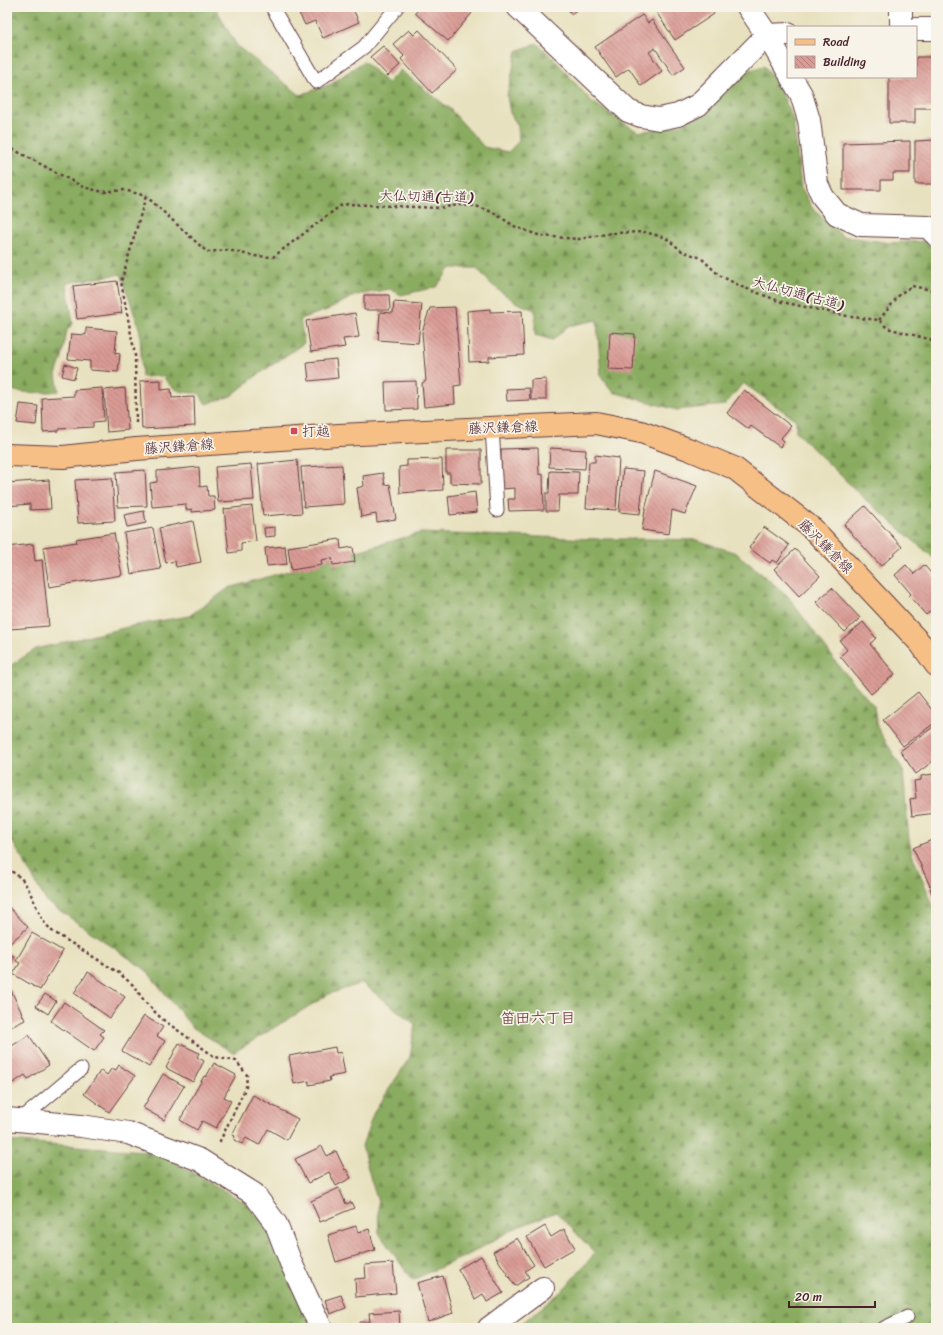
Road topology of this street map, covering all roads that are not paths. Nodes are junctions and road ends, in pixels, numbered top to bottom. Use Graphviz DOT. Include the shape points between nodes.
graph roads {
  1 [pos="272,7"];
  2 [pos="397,7"];
  3 [pos="518,7"];
  4 [pos="748,7"];
  5 [pos="901,7"];
  6 [pos="901,26"];
  7 [pos="917,29"];
  8 [pos="936,29"];
  9 [pos="778,35"];
  10 [pos="787,68"];
  11 [pos="792,78"];
  12 [pos="933,230"];
  13 [pos="492,427"];
  14 [pos="7,455"];
  15 [pos="497,510"];
  16 [pos="929,649"];
  17 [pos="936,665"];
  18 [pos="80,1069"];
  19 [pos="13,1120"];
  20 [pos="543,1288"];
  21 [pos="907,1317"];
  22 [pos="321,1328"];
  23 [pos="489,1328"];
  24 [pos="884,1328"];
  1 -- 2 [label="lane" via="316,82 364,47"];
  3 -- 9 [label="street" via="628,111 659,119 698,105"];
  4 -- 9 [label="street"];
  5 -- 6 [label="street"];
  7 -- 8 [label="street"];
  9 -- 10 [label="street"];
  11 -- 12 [label="street" via="801,94 809,120 817,184 823,198 837,214 861,225"];
  13 -- 14 [label="main road, 藤沢鎌倉線" via="136,449 63,457"];
  13 -- 15 [label="lane"];
  13 -- 16 [label="main road, 藤沢鎌倉線" via="596,423 642,432 734,468 813,529"];
  16 -- 17 [label="main road, 藤沢鎌倉線"];
  18 -- 19 [label="lane"];
  19 -- 22 [label="street" via="128,1133 200,1160 254,1194 276,1224"];
  20 -- 23 [label="street"];
  21 -- 24 [label="lane"];
}
